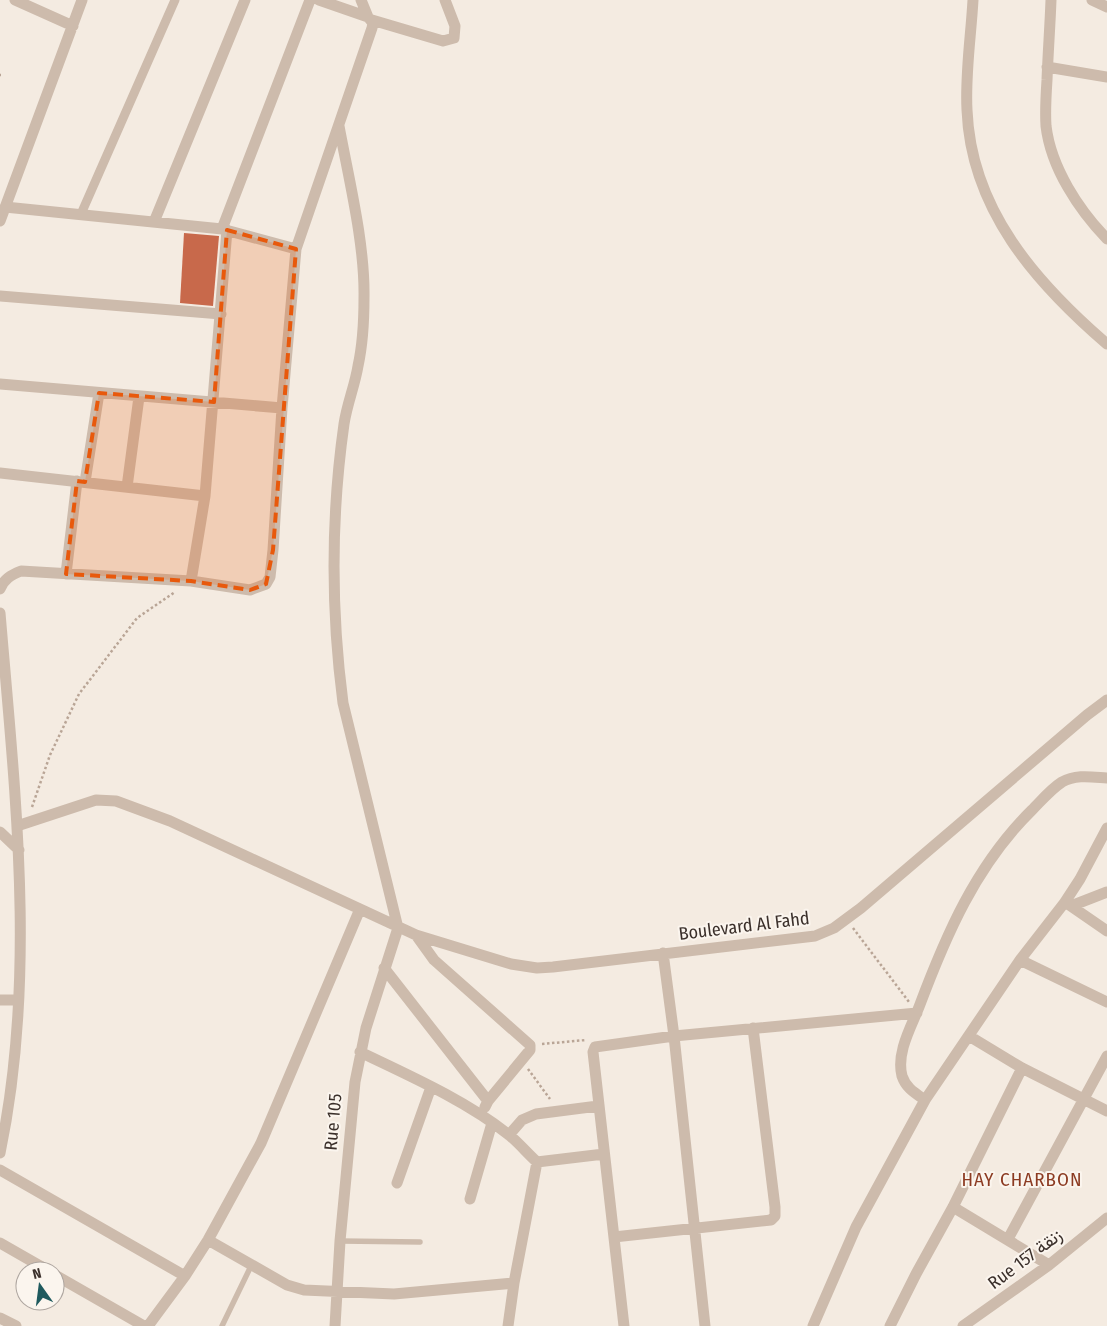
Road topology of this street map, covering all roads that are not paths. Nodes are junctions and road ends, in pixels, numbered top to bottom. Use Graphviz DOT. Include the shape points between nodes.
graph roads {
  1 [pos="15,0"];
  2 [pos="82,0"];
  3 [pos="175,0"];
  4 [pos="244,0"];
  5 [pos="310,0"];
  6 [pos="320,0"];
  7 [pos="361,0"];
  8 [pos="445,0"];
  9 [pos="973,0"];
  10 [pos="1051,0"];
  11 [pos="1092,0"];
  12 [pos="1107,8"];
  13 [pos="370,18"];
  14 [pos="73,26"];
  15 [pos="1047,67"];
  16 [pos="1107,77"];
  17 [pos="339,125"];
  18 [pos="5,206"];
  19 [pos="81,214"];
  20 [pos="0,221"];
  21 [pos="154,222"];
  22 [pos="225,230"];
  23 [pos="1107,239"];
  24 [pos="296,249"];
  25 [pos="0,296"];
  26 [pos="221,314"];
  27 [pos="1107,344"];
  28 [pos="0,384"];
  29 [pos="99,393"];
  30 [pos="139,397"];
  31 [pos="214,402"];
  32 [pos="282,408"];
  33 [pos="0,473"];
  34 [pos="81,482"];
  35 [pos="127,487"];
  36 [pos="205,496"];
  37 [pos="66,574"];
  38 [pos="191,581"];
  39 [pos="0,588"];
  40 [pos="0,613"];
  41 [pos="1107,700"];
  42 [pos="1107,778"];
  43 [pos="17,826"];
  44 [pos="1107,828"];
  45 [pos="0,832"];
  46 [pos="19,850"];
  47 [pos="1107,892"];
  48 [pos="1068,904"];
  49 [pos="360,910"];
  50 [pos="398,928"];
  51 [pos="1107,931"];
  52 [pos="416,935"];
  53 [pos="663,953"];
  54 [pos="1020,960"];
  55 [pos="384,968"];
  56 [pos="0,1000"];
  57 [pos="18,1000"];
  58 [pos="1107,1002"];
  59 [pos="916,1012"];
  60 [pos="753,1028"];
  61 [pos="674,1036"];
  62 [pos="969,1036"];
  63 [pos="360,1052"];
  64 [pos="1107,1056"];
  65 [pos="1022,1068"];
  66 [pos="432,1087"];
  67 [pos="1085,1098"];
  68 [pos="925,1100"];
  69 [pos="488,1101"];
  70 [pos="598,1106"];
  71 [pos="1107,1111"];
  72 [pos="480,1115"];
  73 [pos="492,1123"];
  74 [pos="509,1135"];
  75 [pos="0,1153"];
  76 [pos="604,1154"];
  77 [pos="537,1162"];
  78 [pos="0,1170"];
  79 [pos="397,1183"];
  80 [pos="470,1199"];
  81 [pos="953,1207"];
  82 [pos="1107,1218"];
  83 [pos="694,1229"];
  84 [pos="614,1237"];
  85 [pos="1008,1239"];
  86 [pos="208,1240"];
  87 [pos="340,1241"];
  88 [pos="420,1242"];
  89 [pos="0,1243"];
  90 [pos="32,1261"];
  91 [pos="1049,1265"];
  92 [pos="251,1266"];
  93 [pos="185,1276"];
  94 [pos="65,1281"];
  95 [pos="514,1283"];
  96 [pos="336,1292"];
  97 [pos="0,1318"];
  98 [pos="16,1326"];
  99 [pos="144,1326"];
  100 [pos="148,1326"];
  101 [pos="222,1326"];
  102 [pos="334,1326"];
  103 [pos="508,1326"];
  104 [pos="624,1326"];
  105 [pos="706,1326"];
  106 [pos="813,1326"];
  107 [pos="890,1326"];
  108 [pos="963,1326"];
  1 -- 14 [label="street"];
  2 -- 14 [label="street"];
  3 -- 19 [label="street"];
  4 -- 21 [label="street"];
  5 -- 22 [label="street"];
  6 -- 13 [label="street"];
  7 -- 13 [label="street"];
  8 -- 13 [label="street" via="455,26 454,38 443,41"];
  9 -- 27 [label="street" via="967,110 974,158 983,189 1010,239 1050,290"];
  10 -- 15 [label="street"];
  11 -- 12 [label="street"];
  13 -- 17 [label="street" via="372,28"];
  14 -- 18 [label="street"];
  15 -- 16 [label="street"];
  15 -- 23 [label="street" via="1046,127 1052,148 1069,189"];
  17 -- 24 [label="street"];
  17 -- 50 [label="street" via="359,240 364,296 359,365 345,422 338,474 333,548 339,672 343,703"];
  18 -- 19 [label="street"];
  18 -- 20 [label="street"];
  19 -- 21 [label="street"];
  21 -- 22 [label="street"];
  22 -- 24 [label="street"];
  22 -- 26 [label="street"];
  24 -- 32 [label="street"];
  25 -- 26 [label="street"];
  26 -- 31 [label="street"];
  28 -- 29 [label="street"];
  29 -- 30 [label="street"];
  29 -- 34 [label="street"];
  30 -- 31 [label="street"];
  30 -- 35 [label="street"];
  31 -- 32 [label="street"];
  31 -- 36 [label="street"];
  32 -- 38 [label="street" via="270,577 266,584 250,590"];
  33 -- 34 [label="street"];
  34 -- 35 [label="street"];
  34 -- 37 [label="street"];
  35 -- 36 [label="street"];
  36 -- 38 [label="street"];
  37 -- 38 [label="street"];
  37 -- 39 [label="street" via="21,571 12,574"];
  40 -- 43 [label="street"];
  41 -- 53 [label="street, Boulevard Al Fahd" via="834,928 815,936"];
  42 -- 59 [label="street" via="1078,777 1062,782 1018,824 995,852 972,886 950,930"];
  43 -- 46 [label="street"];
  43 -- 49 [label="street, Boulevard Al Fahd" via="96,800 116,801 170,821"];
  44 -- 48 [label="street"];
  45 -- 46 [label="street"];
  46 -- 57 [label="street"];
  47 -- 48 [label="street"];
  48 -- 51 [label="street"];
  48 -- 54 [label="street"];
  49 -- 50 [label="street, Boulevard Al Fahd"];
  49 -- 86 [label="street" via="261,1143"];
  50 -- 52 [label="street, Boulevard Al Fahd"];
  50 -- 55 [label="street, Rue 105"];
  52 -- 53 [label="street, Boulevard Al Fahd" via="528,968"];
  52 -- 69 [label="street" via="434,960 530,1045 530,1050"];
  53 -- 61 [label="street"];
  54 -- 58 [label="street"];
  54 -- 62 [label="street"];
  55 -- 63 [label="street, Rue 105"];
  55 -- 69 [label="street"];
  56 -- 57 [label="street"];
  57 -- 75 [label="street" via="14,1075"];
  59 -- 60 [label="street"];
  59 -- 68 [label="street" via="903,1048 901,1074 905,1084"];
  60 -- 61 [label="street"];
  60 -- 83 [label="street" via="775,1216 771,1220"];
  61 -- 70 [label="street" via="596,1046 593,1052"];
  61 -- 83 [label="street"];
  62 -- 65 [label="street"];
  62 -- 68 [label="street"];
  63 -- 66 [label="street"];
  63 -- 87 [label="street, Rue 105" via="351,1113"];
  64 -- 67 [label="street"];
  65 -- 67 [label="street"];
  65 -- 81 [label="street"];
  66 -- 72 [label="street"];
  66 -- 79 [label="street"];
  67 -- 71 [label="street"];
  67 -- 85 [label="street"];
  68 -- 106 [label="street" via="856,1227"];
  69 -- 72 [label="street"];
  70 -- 74 [label="street" via="529,1116"];
  70 -- 76 [label="street"];
  72 -- 73 [label="street"];
  73 -- 74 [label="street"];
  73 -- 80 [label="street"];
  74 -- 77 [label="street"];
  76 -- 77 [label="street"];
  76 -- 84 [label="street"];
  77 -- 95 [label="street"];
  78 -- 93 [label="street"];
  81 -- 85 [label="street"];
  81 -- 107 [label="street"];
  82 -- 91 [label="street, Rue 157 زنقة"];
  83 -- 84 [label="street"];
  83 -- 105 [label="street"];
  84 -- 104 [label="street"];
  85 -- 91 [label="street"];
  86 -- 92 [label="street"];
  86 -- 93 [label="street"];
  87 -- 88 [label="lane"];
  87 -- 96 [label="street, Rue 105"];
  89 -- 90 [label="street"];
  91 -- 108 [label="street, Rue 157 زنقة"];
  92 -- 96 [label="street" via="290,1287"];
  92 -- 101 [label="lane"];
  93 -- 100 [label="street"];
  94 -- 99 [label="street"];
  95 -- 96 [label="street" via="394,1294"];
  95 -- 103 [label="street"];
  96 -- 102 [label="street, Rue 105"];
  97 -- 98 [label="street"];
}
